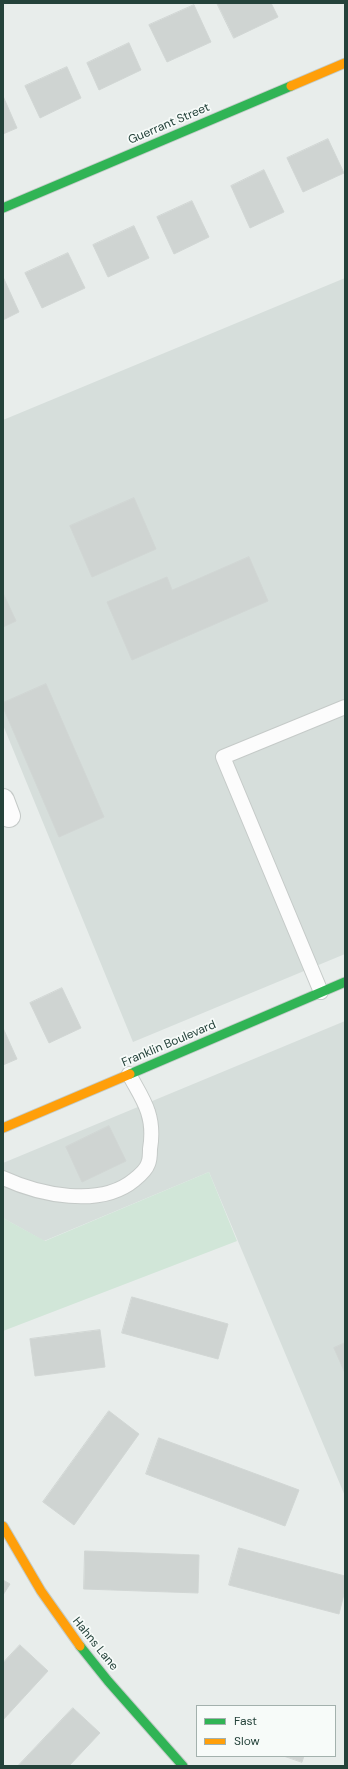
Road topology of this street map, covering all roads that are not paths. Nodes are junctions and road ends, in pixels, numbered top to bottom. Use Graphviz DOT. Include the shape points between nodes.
graph roads {
  1 [pos="345,63"];
  2 [pos="3,208"];
  3 [pos="345,707"];
  4 [pos="345,982"];
  5 [pos="321,992"];
  6 [pos="129,1074"];
  7 [pos="3,1128"];
  8 [pos="3,1178"];
  9 [pos="3,1526"];
  10 [pos="183,1766"];
  1 -- 2 [label="street, Guerrant Street"];
  3 -- 5 [label="lane" via="223,757"];
  4 -- 5 [label="street, Franklin Boulevard"];
  5 -- 6 [label="street, Franklin Boulevard"];
  6 -- 7 [label="street, Franklin Boulevard"];
  6 -- 8 [label="lane" via="148,1112 151,1141 148,1165 128,1186 89,1197 40,1191"];
  9 -- 10 [label="street, Hahns Lane" via="44,1598 86,1655"];
}
